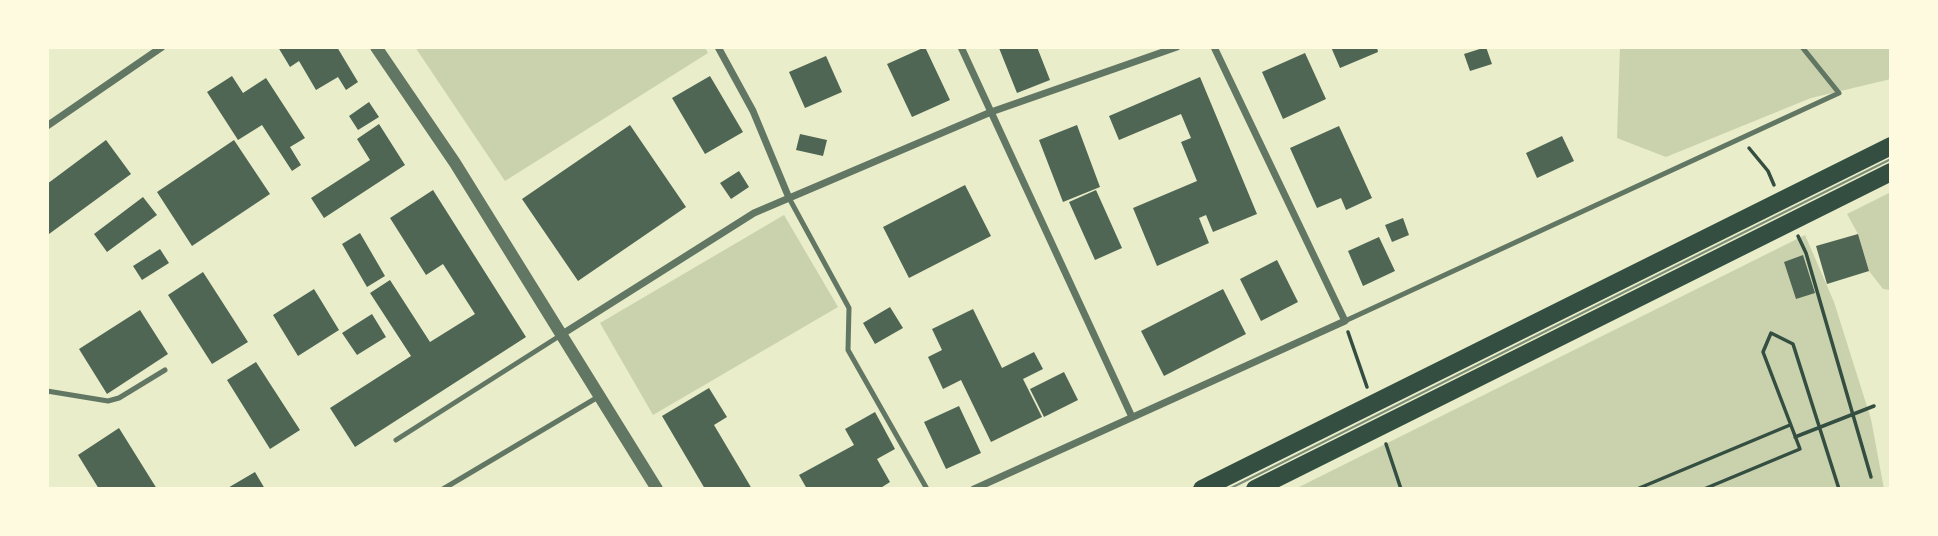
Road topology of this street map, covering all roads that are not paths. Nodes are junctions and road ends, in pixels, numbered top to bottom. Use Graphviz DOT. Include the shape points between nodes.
graph roads {
  1 [pos="162,47"];
  2 [pos="376,47"];
  3 [pos="718,47"];
  4 [pos="961,47"];
  5 [pos="1177,47"];
  6 [pos="1214,47"];
  7 [pos="1802,47"];
  8 [pos="991,113"];
  9 [pos="47,126"];
  10 [pos="1891,146"];
  11 [pos="1891,172"];
  12 [pos="789,198"];
  13 [pos="1345,321"];
  14 [pos="564,333"];
  15 [pos="165,370"];
  16 [pos="47,391"];
  17 [pos="601,396"];
  18 [pos="1132,417"];
  19 [pos="396,440"];
  20 [pos="443,489"];
  21 [pos="657,489"];
  22 [pos="927,489"];
  23 [pos="974,489"];
  24 [pos="1202,489"];
  25 [pos="1255,489"];
  1 -- 9 [label="street"];
  2 -- 14 [label="street"];
  3 -- 12 [label="street" via="753,111"];
  4 -- 8 [label="street"];
  5 -- 8 [label="street"];
  6 -- 13 [label="street"];
  7 -- 13 [label="lane" via="1839,93"];
  8 -- 12 [label="street"];
  8 -- 18 [label="street"];
  10 -- 24 [label="main road"];
  11 -- 25 [label="main road"];
  12 -- 14 [label="street" via="754,213"];
  12 -- 22 [label="lane" via="849,308 848,350"];
  13 -- 18 [label="street"];
  14 -- 17 [label="street"];
  14 -- 19 [label="lane"];
  15 -- 16 [label="lane" via="108,401"];
  17 -- 20 [label="lane"];
  17 -- 21 [label="street"];
  18 -- 23 [label="street"];
}
